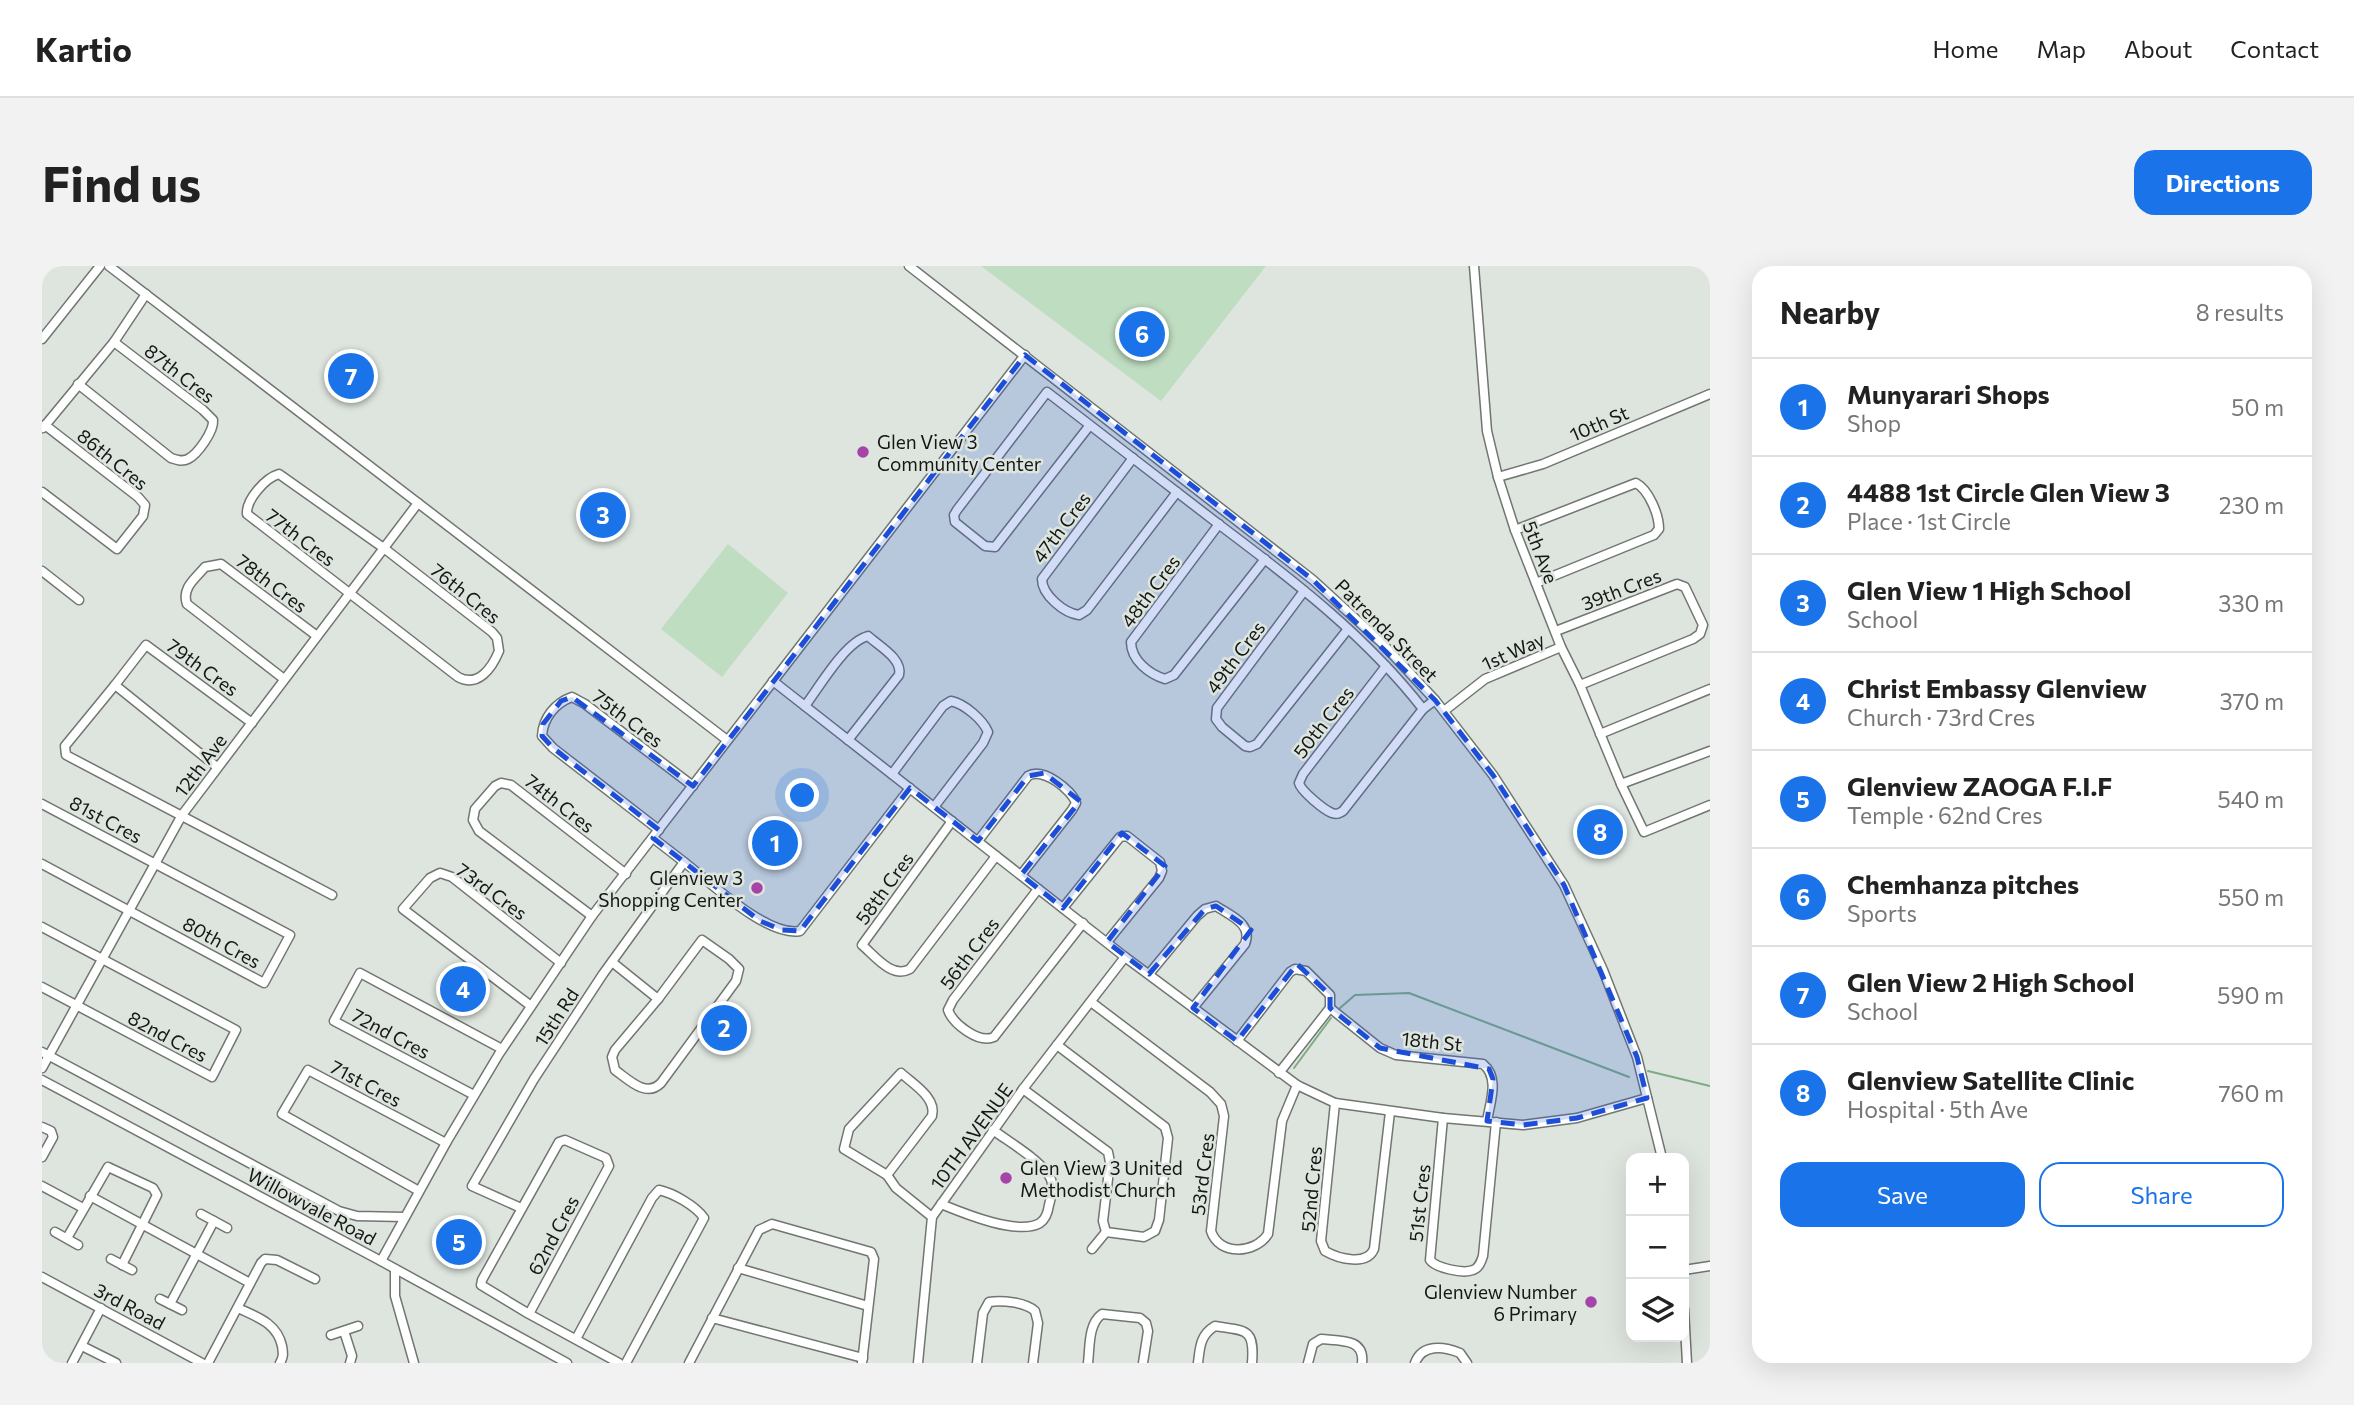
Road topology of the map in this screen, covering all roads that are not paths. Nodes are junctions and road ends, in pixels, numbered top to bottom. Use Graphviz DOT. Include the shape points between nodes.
graph roads {
  1 [pos="100,266"];
  2 [pos="109,266"];
  3 [pos="909,266"];
  4 [pos="1474,266"];
  5 [pos="146,294"];
  6 [pos="42,339"];
  7 [pos="114,342"];
  8 [pos="1025,355"];
  9 [pos="78,384"];
  10 [pos="1710,394"];
  11 [pos="1090,425"];
  12 [pos="43,427"];
  13 [pos="1133,458"];
  14 [pos="1498,477"];
  15 [pos="42,492"];
  16 [pos="1177,492"];
  17 [pos="418,503"];
  18 [pos="1219,524"];
  19 [pos="1515,530"];
  20 [pos="384,549"];
  21 [pos="1265,559"];
  22 [pos="42,571"];
  23 [pos="1536,583"];
  24 [pos="1304,591"];
  25 [pos="350,593"];
  26 [pos="79,600"];
  27 [pos="1348,629"];
  28 [pos="1556,631"];
  29 [pos="317,636"];
  30 [pos="1561,647"];
  31 [pos="1386,666"];
  32 [pos="284,679"];
  33 [pos="773,681"];
  34 [pos="115,685"];
  35 [pos="1580,685"];
  36 [pos="1710,688"];
  37 [pos="1435,700"];
  38 [pos="804,706"];
  39 [pos="1423,709"];
  40 [pos="1444,711"];
  41 [pos="252,723"];
  42 [pos="1600,734"];
  43 [pos="727,740"];
  44 [pos="848,740"];
  45 [pos="1710,751"];
  46 [pos="217,767"];
  47 [pos="892,774"];
  48 [pos="1621,784"];
  49 [pos="693,786"];
  50 [pos="910,788"];
  51 [pos="42,804"];
  52 [pos="1710,805"];
  53 [pos="934,807"];
  54 [pos="182,815"];
  55 [pos="952,821"];
  56 [pos="656,834"];
  57 [pos="978,841"];
  58 [pos="996,856"];
  59 [pos="684,862"];
  60 [pos="155,863"];
  61 [pos="42,864"];
  62 [pos="626,874"];
  63 [pos="1021,875"];
  64 [pos="1038,889"];
  65 [pos="332,895"];
  66 [pos="1063,908"];
  67 [pos="130,910"];
  68 [pos="592,916"];
  69 [pos="1083,923"];
  70 [pos="42,927"];
  71 [pos="1107,942"];
  72 [pos="1125,957"];
  73 [pos="103,959"];
  74 [pos="561,962"];
  75 [pos="612,962"];
  76 [pos="1149,974"];
  77 [pos="42,987"];
  78 [pos="658,999"];
  79 [pos="1091,1002"];
  80 [pos="78,1006"];
  81 [pos="531,1006"];
  82 [pos="1193,1008"];
  83 [pos="1330,1008"];
  84 [pos="1237,1041"];
  85 [pos="1057,1045"];
  86 [pos="502,1049"];
  87 [pos="46,1054"];
  88 [pos="42,1068"];
  89 [pos="1279,1073"];
  90 [pos="42,1080"];
  91 [pos="1297,1085"];
  92 [pos="1023,1089"];
  93 [pos="474,1095"];
  94 [pos="1647,1098"];
  95 [pos="1335,1103"];
  96 [pos="1390,1112"];
  97 [pos="1443,1118"];
  98 [pos="1492,1122"];
  99 [pos="42,1127"];
  100 [pos="993,1130"];
  101 [pos="446,1143"];
  102 [pos="1661,1153"];
  103 [pos="42,1157"];
  104 [pos="887,1175"];
  105 [pos="42,1186"];
  106 [pos="419,1191"];
  107 [pos="90,1196"];
  108 [pos="941,1204"];
  109 [pos="83,1208"];
  110 [pos="521,1208"];
  111 [pos="201,1214"];
  112 [pos="404,1217"];
  113 [pos="932,1217"];
  114 [pos="214,1221"];
  115 [pos="143,1223"];
  116 [pos="228,1228"];
  117 [pos="55,1232"];
  118 [pos="1106,1232"];
  119 [pos="67,1238"];
  120 [pos="78,1245"];
  121 [pos="1092,1249"];
  122 [pos="197,1254"];
  123 [pos="111,1259"];
  124 [pos="381,1261"];
  125 [pos="122,1265"];
  126 [pos="1710,1266"];
  127 [pos="738,1268"];
  128 [pos="395,1269"];
  129 [pos="1689,1269"];
  130 [pos="132,1270"];
  131 [pos="42,1276"];
  132 [pos="315,1279"];
  133 [pos="250,1283"];
  134 [pos="160,1299"];
  135 [pos="170,1304"];
  136 [pos="868,1306"];
  137 [pos="101,1308"];
  138 [pos="238,1308"];
  139 [pos="182,1310"];
  140 [pos="529,1314"];
  141 [pos="712,1318"];
  142 [pos="358,1326"];
  143 [pos="344,1331"];
  144 [pos="331,1335"];
  145 [pos="576,1339"];
  146 [pos="1686,1342"];
  147 [pos="82,1346"];
  148 [pos="862,1361"];
  149 [pos="72,1363"];
  150 [pos="116,1363"];
  151 [pos="202,1363"];
  152 [pos="208,1363"];
  153 [pos="280,1363"];
  154 [pos="351,1363"];
  155 [pos="414,1363"];
  156 [pos="567,1363"];
  157 [pos="619,1363"];
  158 [pos="626,1363"];
  159 [pos="690,1363"];
  160 [pos="918,1363"];
  161 [pos="978,1363"];
  162 [pos="1033,1363"];
  163 [pos="1088,1363"];
  164 [pos="1143,1363"];
  165 [pos="1198,1363"];
  166 [pos="1252,1363"];
  167 [pos="1308,1363"];
  168 [pos="1362,1363"];
  169 [pos="1415,1363"];
  170 [pos="1467,1363"];
  171 [pos="1687,1363"];
  1 -- 6 [label="street"];
  2 -- 5 [label="street"];
  3 -- 8 [label="street, Patrenda Street"];
  4 -- 14 [label="street, 5th Ave" via="1487,431"];
  5 -- 7 [label="street"];
  5 -- 17 [label="street"];
  7 -- 9 [label="street"];
  7 -- 9 [label="street, 87th Cres" via="213,420 211,432 191,457 171,458"];
  8 -- 33 [label="street"];
  8 -- 37 [label="street, Patrenda Street" via="1313,580"];
  9 -- 12 [label="street"];
  10 -- 14 [label="street, 10th St" via="1543,464"];
  11 -- 11 [label="street" via="995,547 985,546 955,522 954,514 1047,392"];
  11 -- 13 [label="street"];
  12 -- 15 [label="street, 86th Cres" via="138,497 145,505 144,516 117,550"];
  13 -- 16 [label="street"];
  13 -- 16 [label="street, 47th Cres" via="1042,579 1045,592 1071,613 1087,610"];
  14 -- 19 [label="street, 5th Ave"];
  16 -- 18 [label="street"];
  17 -- 20 [label="street, 12th Ave"];
  17 -- 43 [label="street"];
  18 -- 21 [label="street"];
  18 -- 21 [label="street, 48th Cres" via="1131,642 1135,657 1157,676 1174,675"];
  19 -- 23 [label="street, 5th Ave"];
  19 -- 23 [label="street" via="1636,483 1645,490 1658,521 1654,536"];
  20 -- 25 [label="street, 12th Ave"];
  20 -- 25 [label="street, 77th Cres" via="279,474 268,478 247,506 247,514"];
  20 -- 25 [label="street, 76th Cres" via="497,638 499,651 482,677 471,681 458,677"];
  21 -- 24 [label="street"];
  22 -- 26 [label="street"];
  23 -- 28 [label="street, 5th Ave"];
  24 -- 27 [label="street"];
  24 -- 27 [label="street, 49th Cres" via="1217,708 1216,719 1222,727 1245,746 1258,744"];
  25 -- 29 [label="street, 12th Ave"];
  27 -- 31 [label="street"];
  28 -- 30 [label="street, 5th Ave"];
  28 -- 35 [label="street, 39th Cres" via="1677,584 1685,587 1703,625 1693,639"];
  29 -- 32 [label="street, 12th Ave"];
  29 -- 32 [label="street, 78th Cres" via="221,564 205,566 186,589 187,604"];
  30 -- 35 [label="street, 5th Ave"];
  30 -- 40 [label="street, 1st Way" via="1485,679"];
  31 -- 39 [label="street"];
  31 -- 39 [label="street, 50th Cres" via="1303,774 1301,789 1331,813 1340,814"];
  32 -- 41 [label="street, 12th Ave"];
  33 -- 38 [label="street"];
  33 -- 43 [label="street"];
  34 -- 41 [label="street, 79th Cres" via="146,645"];
  34 -- 46 [label="street"];
  34 -- 54 [label="street" via="65,746 65,755"];
  35 -- 42 [label="street, 5th Ave"];
  36 -- 42 [label="street"];
  37 -- 39 [label="street"];
  37 -- 40 [label="street, Patrenda Street"];
  38 -- 44 [label="street"];
  38 -- 44 [label="street" via="849,647 868,636 901,669"];
  40 -- 94 [label="street, Patrenda Street" via="1493,775 1564,885 1637,1057"];
  41 -- 46 [label="street, 12th Ave"];
  42 -- 48 [label="street, 5th Ave"];
  43 -- 49 [label="street"];
  44 -- 47 [label="street"];
  45 -- 48 [label="street"];
  46 -- 54 [label="street, 12th Ave"];
  47 -- 50 [label="street"];
  47 -- 53 [label="street" via="951,701 984,723 988,732 983,743"];
  48 -- 52 [label="street, 5th Ave" via="1644,832"];
  49 -- 56 [label="street"];
  49 -- 56 [label="street, 75th Cres" via="572,697 561,701 543,724 542,736 553,748"];
  50 -- 53 [label="street"];
  50 -- 59 [label="street" via="800,931 791,933 760,921"];
  51 -- 60 [label="street, 81st Cres"];
  53 -- 55 [label="street"];
  54 -- 60 [label="street, 12th Ave"];
  54 -- 65 [label="street"];
  55 -- 57 [label="street"];
  55 -- 58 [label="street, 58th Cres" via="862,945 895,972 910,970"];
  56 -- 59 [label="street"];
  56 -- 62 [label="street"];
  57 -- 58 [label="street"];
  57 -- 63 [label="street" via="1035,772 1044,773 1074,796 1072,810"];
  58 -- 63 [label="street"];
  59 -- 75 [label="street, 15th Rd"];
  60 -- 67 [label="street, 12th Ave"];
  60 -- 67 [label="street, 80th Cres" via="289,935 264,983"];
  61 -- 67 [label="street"];
  62 -- 68 [label="street"];
  62 -- 68 [label="street, 74th Cres" via="510,785 495,786 475,809 473,820 479,831"];
  63 -- 64 [label="street"];
  64 -- 66 [label="street"];
  64 -- 69 [label="street, 56th Cres" via="953,1000 950,1017 978,1038 994,1037"];
  66 -- 69 [label="street"];
  66 -- 71 [label="street" via="1120,837 1127,836 1160,862 1163,871"];
  67 -- 73 [label="street, 12th Ave"];
  68 -- 74 [label="street"];
  69 -- 71 [label="street"];
  70 -- 73 [label="street"];
  71 -- 72 [label="street"];
  72 -- 76 [label="street"];
  72 -- 79 [label="street, 10TH AVENUE"];
  73 -- 80 [label="street, 12th Ave"];
  73 -- 80 [label="street, 82nd Cres" via="236,1030 212,1077"];
  74 -- 81 [label="street"];
  74 -- 81 [label="street, 73rd Cres" via="452,877 440,873 430,878 403,909"];
  75 -- 78 [label="street"];
  75 -- 110 [label="street, 15th Rd" via="534,1079 472,1186"];
  76 -- 82 [label="street"];
  76 -- 82 [label="street" via="1205,909 1216,906 1247,927 1245,944"];
  77 -- 80 [label="street"];
  78 -- 78 [label="street" via="702,940 739,969 736,981 662,1083 649,1090 615,1070 612,1057"];
  79 -- 85 [label="street, 10TH AVENUE"];
  79 -- 91 [label="street, 53rd Cres" via="1221,1104 1224,1116 1211,1231 1218,1244 1247,1249 1268,1234 1282,1121"];
  80 -- 87 [label="street, 12th Ave"];
  81 -- 86 [label="street"];
  82 -- 84 [label="street"];
  83 -- 84 [label="street" via="1326,990 1306,971 1295,969"];
  83 -- 89 [label="street"];
  83 -- 98 [label="street, 18th St" via="1380,1048 1396,1055 1483,1064 1493,1079"];
  84 -- 89 [label="street"];
  85 -- 92 [label="street, 10TH AVENUE"];
  85 -- 118 [label="street" via="1158,1120 1167,1132 1155,1231 1144,1237"];
  86 -- 93 [label="street"];
  86 -- 93 [label="street, 72nd Cres" via="360,973 334,1021"];
  87 -- 88 [label="street, 12th Ave"];
  87 -- 112 [label="street" via="339,1211"];
  89 -- 91 [label="street"];
  90 -- 124 [label="street, Willowvale Road"];
  91 -- 95 [label="street"];
  92 -- 100 [label="street, 10TH AVENUE"];
  92 -- 118 [label="street" via="1108,1153 1102,1221"];
  93 -- 101 [label="street"];
  94 -- 98 [label="street" via="1577,1118 1523,1125"];
  94 -- 102 [label="street, Patrenda Street"];
  95 -- 96 [label="street"];
  95 -- 96 [label="street, 52nd Cres" via="1321,1241 1325,1251 1342,1257 1364,1260 1374,1249"];
  96 -- 97 [label="street"];
  97 -- 98 [label="street"];
  97 -- 98 [label="street, 51st Cres" via="1429,1254 1437,1266 1472,1271 1483,1256"];
  99 -- 103 [label="street" via="53,1137"];
  100 -- 108 [label="street, 10TH AVENUE"];
  100 -- 108 [label="street" via="1048,1174 1052,1194 1048,1213 1032,1226 999,1225"];
  101 -- 106 [label="street"];
  101 -- 106 [label="street, 71st Cres" via="308,1070 282,1114"];
  104 -- 104 [label="street" via="934,1109 901,1073 849,1129 844,1149"];
  104 -- 113 [label="street"];
  105 -- 109 [label="street"];
  106 -- 112 [label="street"];
  107 -- 109 [label="street"];
  107 -- 115 [label="street"];
  107 -- 115 [label="street" via="108,1167 153,1188 157,1195"];
  108 -- 113 [label="street, 10TH AVENUE"];
  109 -- 119 [label="street"];
  110 -- 140 [label="street, 62nd Cres" via="481,1285"];
  110 -- 140 [label="street, 62nd Cres" via="561,1141 608,1160 609,1166"];
  111 -- 114 [label="street"];
  112 -- 124 [label="street"];
  113 -- 160 [label="street, 10TH AVENUE"];
  114 -- 116 [label="street"];
  114 -- 122 [label="street"];
  115 -- 122 [label="street"];
  115 -- 125 [label="street"];
  117 -- 119 [label="street"];
  118 -- 121 [label="street"];
  119 -- 120 [label="street"];
  122 -- 133 [label="street"];
  122 -- 135 [label="street"];
  123 -- 125 [label="street"];
  124 -- 128 [label="street, Willowvale Road"];
  125 -- 130 [label="street"];
  126 -- 129 [label="street"];
  127 -- 136 [label="street"];
  127 -- 136 [label="street" via="759,1230 772,1224 865,1248 874,1259"];
  127 -- 141 [label="street"];
  128 -- 155 [label="street" via="395,1296"];
  128 -- 156 [label="street, Willowvale Road"];
  131 -- 137 [label="street, 3rd Road"];
  132 -- 133 [label="street" via="270,1258 261,1263"];
  133 -- 138 [label="street"];
  134 -- 135 [label="street"];
  135 -- 139 [label="street"];
  136 -- 148 [label="street"];
  137 -- 147 [label="street"];
  137 -- 151 [label="street, 3rd Road"];
  138 -- 152 [label="street"];
  138 -- 153 [label="street" via="275,1329 282,1349"];
  140 -- 145 [label="street"];
  141 -- 148 [label="street"];
  141 -- 159 [label="street"];
  142 -- 143 [label="street"];
  143 -- 144 [label="street"];
  143 -- 154 [label="street"];
  145 -- 157 [label="street"];
  145 -- 158 [label="street" via="652,1198 659,1190 666,1192 704,1218"];
  146 -- 171 [label="street"];
  147 -- 149 [label="street"];
  147 -- 150 [label="street"];
  161 -- 162 [label="street" via="983,1313 995,1301 1035,1311"];
  163 -- 164 [label="street" via="1094,1321 1102,1314 1146,1322"];
  165 -- 166 [label="street" via="1201,1340 1214,1326 1250,1336"];
  167 -- 168 [label="street" via="1313,1344 1321,1339 1354,1343 1360,1347"];
  169 -- 170 [label="street" via="1422,1351 1431,1348 1460,1353"];
}
